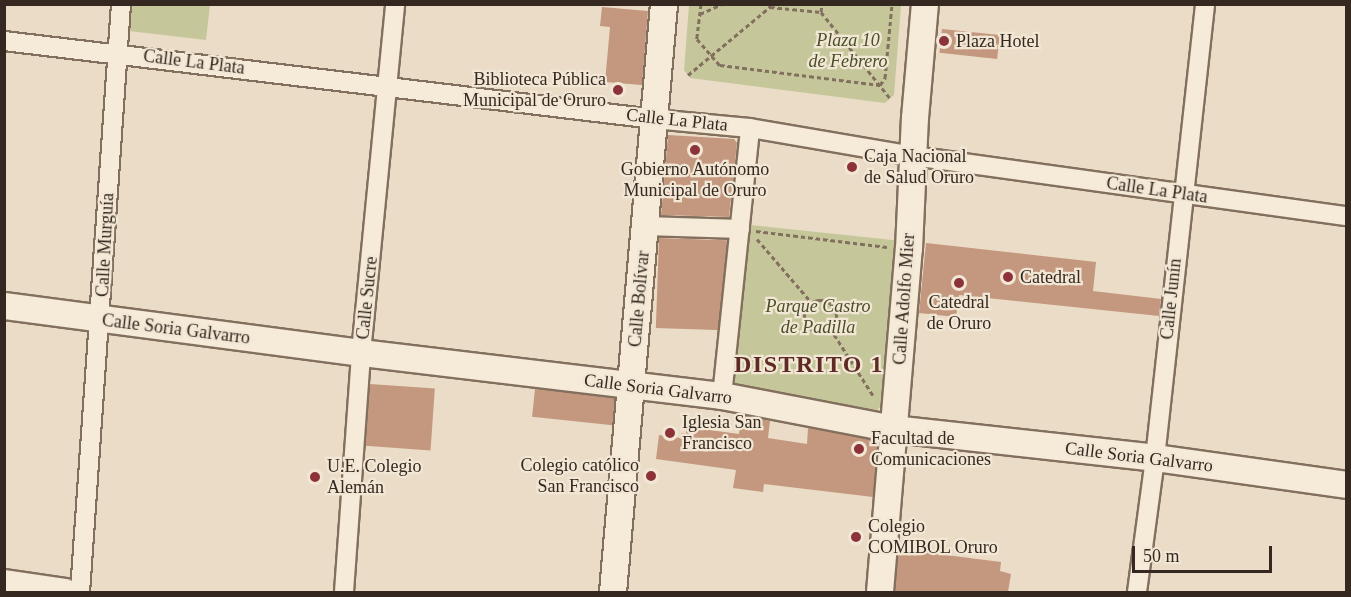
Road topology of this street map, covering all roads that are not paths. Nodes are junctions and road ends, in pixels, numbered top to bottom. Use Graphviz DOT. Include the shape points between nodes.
graph roads {
  1 [pos="121,4"];
  2 [pos="395,4"];
  3 [pos="664,4"];
  4 [pos="925,4"];
  5 [pos="1204,4"];
  6 [pos="4,41"];
  7 [pos="117,53"];
  8 [pos="389,87"];
  9 [pos="654,119"];
  10 [pos="750,128"];
  11 [pos="913,156"];
  12 [pos="1182,194"];
  13 [pos="1347,216"];
  14 [pos="646,226"];
  15 [pos="740,229"];
  16 [pos="4,306"];
  17 [pos="101,320"];
  18 [pos="361,353"];
  19 [pos="632,384"];
  20 [pos="722,396"];
  21 [pos="894,429"];
  22 [pos="1155,458"];
  23 [pos="1347,485"];
  24 [pos="4,583"];
  25 [pos="65,592"];
  26 [pos="80,592"];
  27 [pos="344,592"];
  28 [pos="613,592"];
  29 [pos="880,592"];
  30 [pos="1137,592"];
  1 -- 7 [label="street, Calle Murguía"];
  2 -- 8 [label="street, Calle Sucre"];
  3 -- 9 [label="main road, Calle Bolívar"];
  4 -- 11 [label="main road, Calle Adolfo Mier"];
  5 -- 12 [label="street, Calle Junín"];
  6 -- 7 [label="street, Calle La Plata"];
  7 -- 8 [label="street, Calle La Plata"];
  7 -- 17 [label="street, Calle Murguía"];
  8 -- 9 [label="street, Calle La Plata"];
  8 -- 18 [label="street, Calle Sucre"];
  9 -- 10 [label="street, Calle La Plata"];
  9 -- 14 [label="main road, Calle Bolívar"];
  10 -- 11 [label="street, Calle La Plata"];
  10 -- 15 [label="street"];
  11 -- 12 [label="street, Calle La Plata"];
  11 -- 21 [label="main road, Calle Adolfo Mier"];
  12 -- 13 [label="street, Calle La Plata"];
  12 -- 22 [label="street, Calle Junín"];
  14 -- 15 [label="street"];
  14 -- 19 [label="main road, Calle Bolívar"];
  15 -- 20 [label="street"];
  16 -- 17 [label="main road, Calle Soria Galvarro"];
  17 -- 18 [label="main road, Calle Soria Galvarro"];
  17 -- 26 [label="street, Calle Murguía"];
  18 -- 19 [label="main road, Calle Soria Galvarro"];
  18 -- 27 [label="street, Calle Sucre"];
  19 -- 20 [label="main road, Calle Soria Galvarro"];
  19 -- 28 [label="main road, Calle Bolívar"];
  20 -- 21 [label="main road, Calle Soria Galvarro"];
  21 -- 22 [label="main road, Calle Soria Galvarro"];
  21 -- 29 [label="main road, Calle Adolfo Mier"];
  22 -- 23 [label="main road, Calle Soria Galvarro"];
  22 -- 30 [label="street, Calle Junín"];
  24 -- 25 [label="main road"];
}
